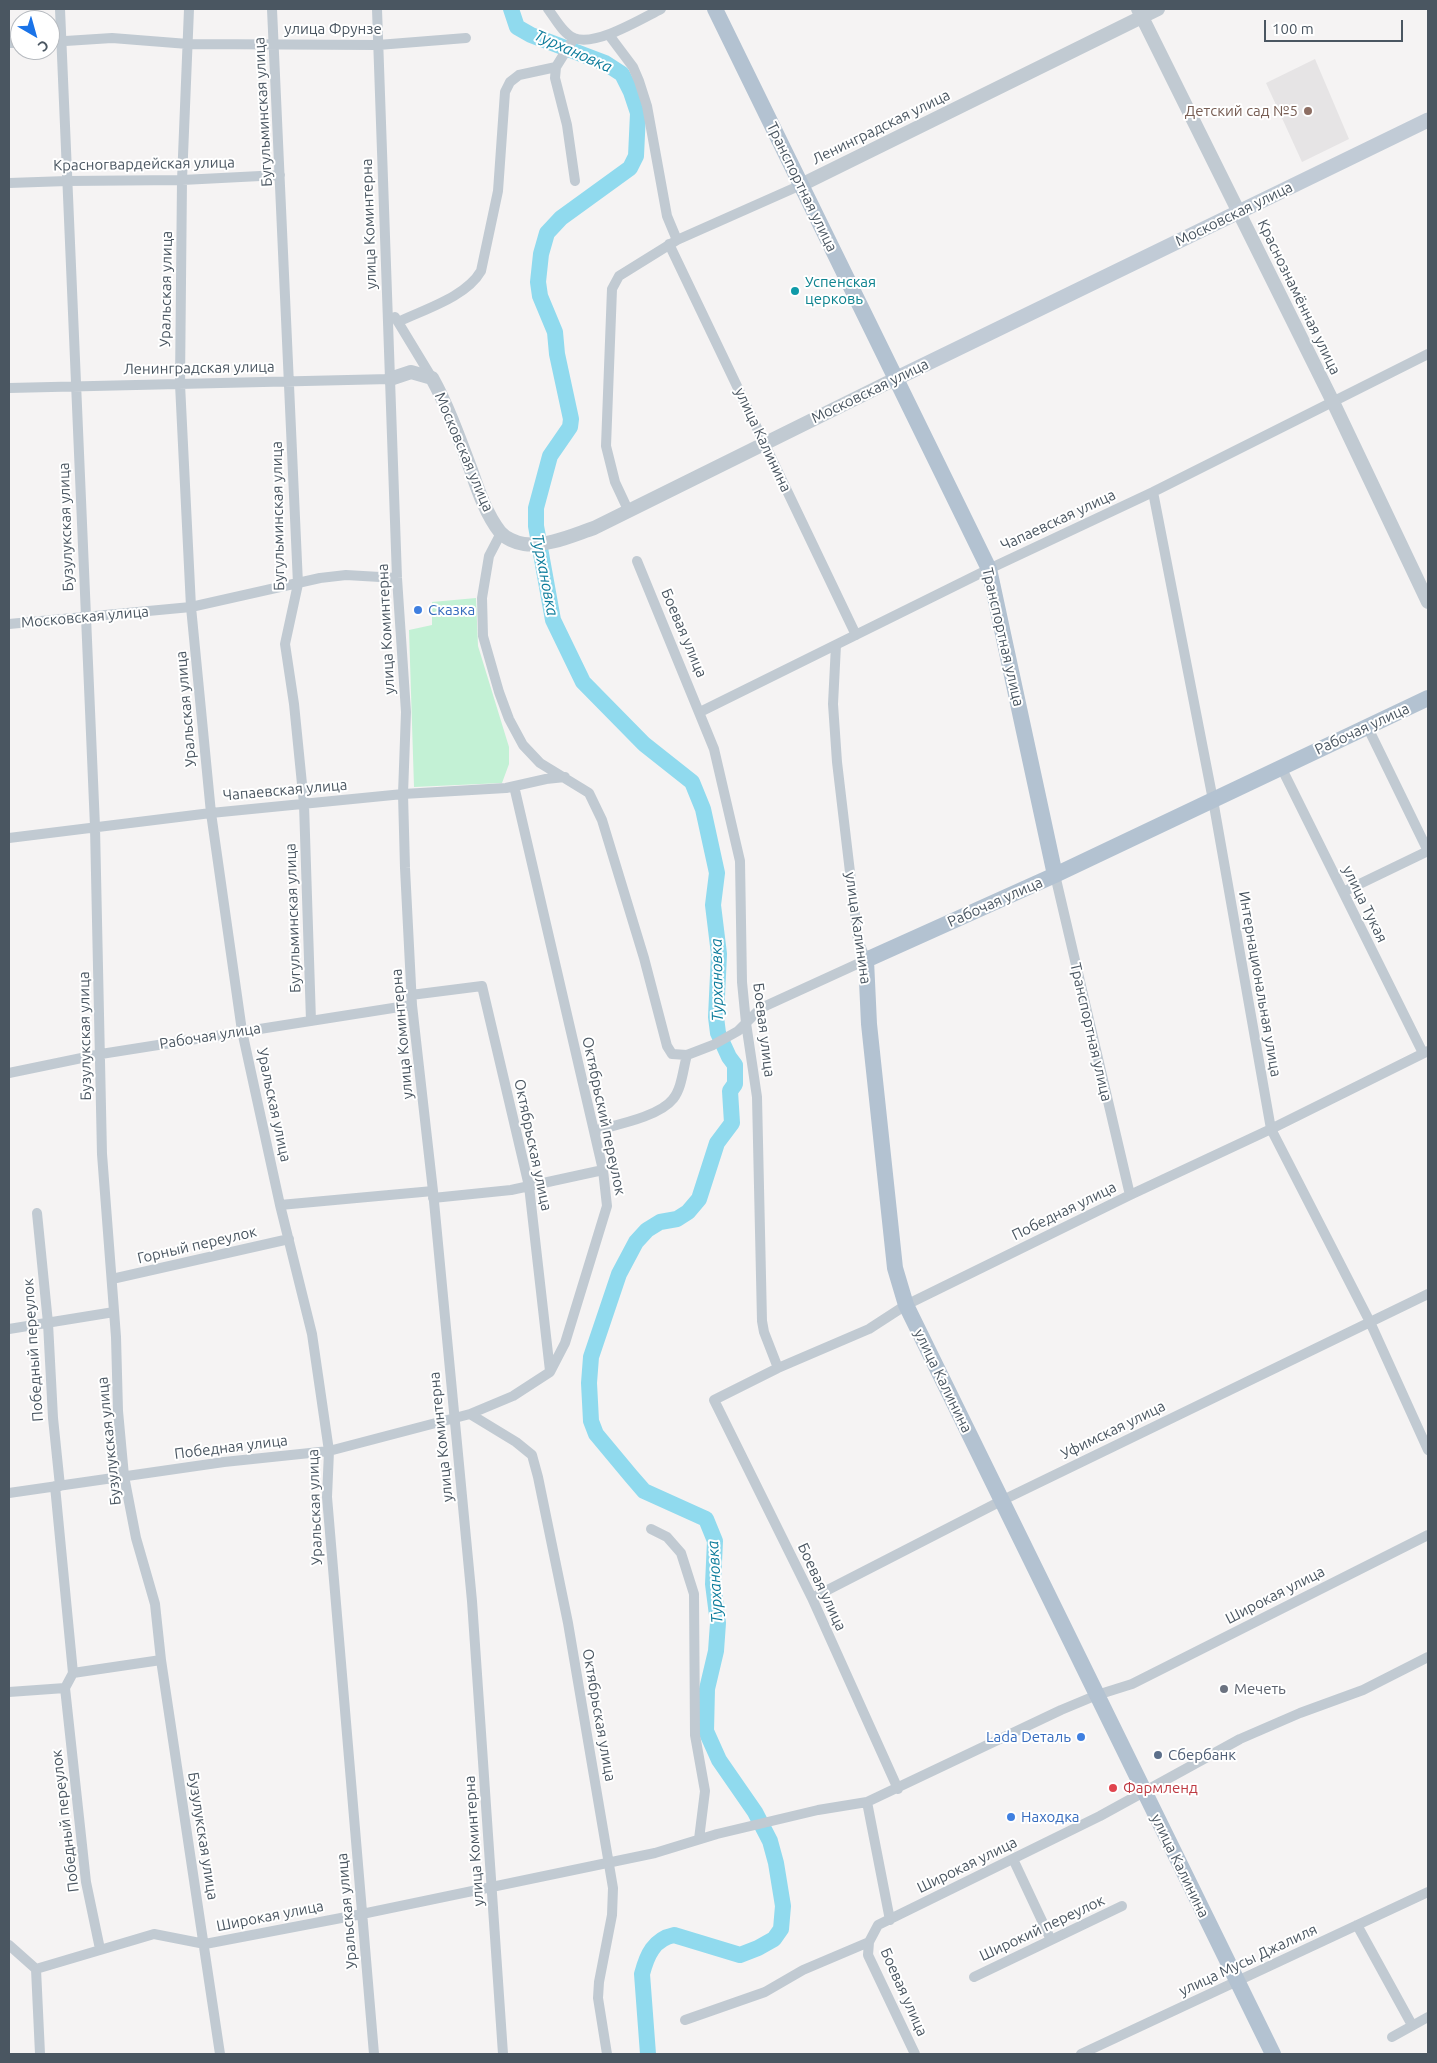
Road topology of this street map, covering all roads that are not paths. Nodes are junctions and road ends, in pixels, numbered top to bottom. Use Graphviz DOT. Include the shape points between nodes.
graph roads {
  1 [pos="60,9"];
  2 [pos="189,9"];
  3 [pos="272,9"];
  4 [pos="377,9"];
  5 [pos="548,9"];
  6 [pos="661,9"];
  7 [pos="715,9"];
  8 [pos="1158,9"];
  9 [pos="1140,13"];
  10 [pos="609,35"];
  11 [pos="466,38"];
  12 [pos="574,38"];
  13 [pos="61,41"];
  14 [pos="188,44"];
  15 [pos="275,44"];
  16 [pos="378,45"];
  17 [pos="556,67"];
  18 [pos="1428,120"];
  19 [pos="280,176"];
  20 [pos="182,180"];
  21 [pos="67,181"];
  22 [pos="575,181"];
  23 [pos="9,183"];
  24 [pos="801,185"];
  25 [pos="1238,212"];
  26 [pos="673,242"];
  27 [pos="387,304"];
  28 [pos="398,322"];
  29 [pos="1428,354"];
  30 [pos="432,378"];
  31 [pos="895,378"];
  32 [pos="390,379"];
  33 [pos="289,382"];
  34 [pos="180,384"];
  35 [pos="75,387"];
  36 [pos="9,388"];
  37 [pos="1332,402"];
  38 [pos="765,444"];
  39 [pos="1153,492"];
  40 [pos="629,512"];
  41 [pos="501,533"];
  42 [pos="637,560"];
  43 [pos="989,569"];
  44 [pos="397,578"];
  45 [pos="298,584"];
  46 [pos="1428,602"];
  47 [pos="191,607"];
  48 [pos="85,616"];
  49 [pos="9,624"];
  50 [pos="856,635"];
  51 [pos="836,645"];
  52 [pos="1428,698"];
  53 [pos="700,712"];
  54 [pos="1367,726"];
  55 [pos="1281,767"];
  56 [pos="565,778"];
  57 [pos="514,786"];
  58 [pos="403,794"];
  59 [pos="1213,800"];
  60 [pos="304,804"];
  61 [pos="211,813"];
  62 [pos="95,827"];
  63 [pos="9,838"];
  64 [pos="1428,851"];
  65 [pos="1055,875"];
  66 [pos="1343,892"];
  67 [pos="866,960"];
  68 [pos="482,986"];
  69 [pos="412,1000"];
  70 [pos="311,1020"];
  71 [pos="746,1023"];
  72 [pos="242,1031"];
  73 [pos="1426,1052"];
  74 [pos="101,1054"];
  75 [pos="687,1055"];
  76 [pos="9,1073"];
  77 [pos="1271,1129"];
  78 [pos="594,1131"];
  79 [pos="603,1170"];
  80 [pos="530,1186"];
  81 [pos="433,1194"];
  82 [pos="1130,1195"];
  83 [pos="280,1205"];
  84 [pos="37,1213"];
  85 [pos="288,1239"];
  86 [pos="112,1280"];
  87 [pos="1428,1294"];
  88 [pos="906,1305"];
  89 [pos="114,1312"];
  90 [pos="1370,1322"];
  91 [pos="48,1323"];
  92 [pos="9,1329"];
  93 [pos="778,1368"];
  94 [pos="550,1372"];
  95 [pos="714,1400"];
  96 [pos="470,1414"];
  97 [pos="454,1417"];
  98 [pos="1428,1450"];
  99 [pos="329,1451"];
  100 [pos="124,1476"];
  101 [pos="57,1486"];
  102 [pos="9,1493"];
  103 [pos="1001,1501"];
  104 [pos="651,1528"];
  105 [pos="1428,1535"];
  106 [pos="812,1598"];
  107 [pos="1428,1657"];
  108 [pos="161,1660"];
  109 [pos="73,1673"];
  110 [pos="65,1688"];
  111 [pos="9,1692"];
  112 [pos="1097,1695"];
  113 [pos="898,1789"];
  114 [pos="1144,1793"];
  115 [pos="867,1802"];
  116 [pos="699,1839"];
  117 [pos="1013,1859"];
  118 [pos="607,1862"];
  119 [pos="492,1886"];
  120 [pos="1428,1892"];
  121 [pos="1122,1906"];
  122 [pos="362,1914"];
  123 [pos="890,1920"];
  124 [pos="1357,1925"];
  125 [pos="1052,1940"];
  126 [pos="869,1942"];
  127 [pos="205,1944"];
  128 [pos="9,1946"];
  129 [pos="100,1949"];
  130 [pos="36,1969"];
  131 [pos="974,1977"];
  132 [pos="1238,1981"];
  133 [pos="1428,2017"];
  134 [pos="685,2020"];
  135 [pos="1412,2025"];
  136 [pos="1392,2037"];
  137 [pos="40,2054"];
  138 [pos="220,2054"];
  139 [pos="374,2054"];
  140 [pos="503,2054"];
  141 [pos="607,2054"];
  142 [pos="915,2054"];
  143 [pos="1081,2054"];
  144 [pos="1273,2054"];
  1 -- 13 [label="street, Бузулукская улица"];
  2 -- 14 [label="street, Уральская улица"];
  3 -- 15 [label="street, Бугульминская улица"];
  4 -- 16 [label="street, улица Коминтерна"];
  5 -- 12 [label="street"];
  6 -- 10 [label="street"];
  7 -- 24 [label="main road, Транспортная улица"];
  8 -- 9 [label="street, Ленинградская улица"];
  9 -- 24 [label="street, Ленинградская улица"];
  9 -- 25 [label="street, Краснознамённая улица"];
  10 -- 12 [label="street" via="595,40"];
  10 -- 26 [label="street, улица Калинина" via="634,67 647,106"];
  11 -- 16 [label="street, улица Фрунзе"];
  12 -- 17 [label="street"];
  13 -- 14 [label="street, улица Фрунзе" via="112,38"];
  13 -- 21 [label="street, Бузулукская улица"];
  14 -- 15 [label="street, улица Фрунзе"];
  14 -- 20 [label="street, Уральская улица"];
  15 -- 16 [label="street, улица Фрунзе"];
  15 -- 19 [label="street, Бугульминская улица"];
  16 -- 27 [label="street, улица Коминтерна"];
  17 -- 22 [label="street" via="555,78"];
  17 -- 28 [label="street" via="519,76 510,82 505,92 498,191 481,272 464,290"];
  18 -- 25 [label="main road, Московская улица"];
  19 -- 20 [label="street, Красногвардейская улица"];
  19 -- 33 [label="street, Бугульминская улица"];
  20 -- 21 [label="street, Красногвардейская улица"];
  20 -- 34 [label="street, Уральская улица"];
  21 -- 23 [label="street, Красногвардейская улица"];
  21 -- 35 [label="street, Бузулукская улица"];
  24 -- 26 [label="street, Ленинградская улица"];
  24 -- 31 [label="main road, Транспортная улица"];
  25 -- 31 [label="main road, Московская улица"];
  25 -- 37 [label="street, Краснознамённая улица"];
  26 -- 38 [label="street, улица Калинина"];
  26 -- 40 [label="street, Ленинградская улица" via="619,276 612,289 606,446 615,482"];
  27 -- 28 [label="street"];
  27 -- 32 [label="street, улица Коминтерна"];
  28 -- 30 [label="street"];
  29 -- 37 [label="street, Чапаевская улица"];
  30 -- 32 [label="street, Московская улица" via="411,372"];
  30 -- 41 [label="street, Московская улица" via="446,403 481,498"];
  31 -- 38 [label="street, Московская улица"];
  31 -- 43 [label="main road, Транспортная улица"];
  32 -- 33 [label="street, Ленинградская улица"];
  32 -- 44 [label="street, улица Коминтерна"];
  33 -- 34 [label="street, Ленинградская улица"];
  33 -- 45 [label="street, Бугульминская улица"];
  34 -- 35 [label="street, Ленинградская улица"];
  34 -- 47 [label="street, Уральская улица"];
  35 -- 36 [label="street, Ленинградская улица"];
  35 -- 48 [label="street, Бузулукская улица"];
  37 -- 39 [label="street, Чапаевская улица"];
  37 -- 46 [label="street, Краснознамённая улица"];
  38 -- 40 [label="street, Московская улица"];
  38 -- 50 [label="street, улица Калинина"];
  39 -- 43 [label="street, Чапаевская улица"];
  39 -- 59 [label="street, Интернациональная улица"];
  40 -- 41 [label="street, Московская улица" via="594,528 534,544 523,544"];
  41 -- 56 [label="street" via="489,556 482,598 483,636 509,719 523,744 540,763"];
  42 -- 53 [label="street, Боевая улица"];
  43 -- 50 [label="street, Чапаевская улица"];
  43 -- 65 [label="main road, Транспортная улица"];
  44 -- 45 [label="street, Московская улица" via="346,575"];
  44 -- 58 [label="street, улица Коминтерна" via="406,712"];
  45 -- 47 [label="street, Московская улица"];
  45 -- 60 [label="street, Бугульминская улица" via="285,644"];
  47 -- 48 [label="street, Московская улица"];
  47 -- 61 [label="street, Уральская улица"];
  48 -- 49 [label="street, Московская улица"];
  48 -- 62 [label="street, Бузулукская улица"];
  50 -- 51 [label="street, Чапаевская улица"];
  51 -- 53 [label="street, Чапаевская улица"];
  51 -- 67 [label="street, улица Калинина" via="833,704 837,762 858,940"];
  52 -- 54 [label="main road, Рабочая улица"];
  53 -- 71 [label="street, Боевая улица" via="723,781 740,861"];
  54 -- 55 [label="main road, Рабочая улица"];
  54 -- 64 [label="street"];
  55 -- 59 [label="main road, Рабочая улица"];
  55 -- 66 [label="street, улица Тукая"];
  56 -- 57 [label="street, Чапаевская улица"];
  56 -- 75 [label="street" via="589,793 602,820 644,958 666,1046 672,1054"];
  57 -- 58 [label="street, Чапаевская улица"];
  57 -- 78 [label="street, Октябрьский переулок"];
  58 -- 60 [label="street, Чапаевская улица"];
  58 -- 69 [label="street, улица Коминтерна"];
  59 -- 65 [label="main road, Рабочая улица"];
  59 -- 77 [label="street, Интернациональная улица"];
  60 -- 61 [label="street, Чапаевская улица"];
  60 -- 70 [label="street, Бугульминская улица"];
  61 -- 62 [label="street, Чапаевская улица"];
  61 -- 72 [label="street, Уральская улица"];
  62 -- 63 [label="street, Чапаевская улица"];
  62 -- 74 [label="street, Бузулукская улица"];
  64 -- 66 [label="street"];
  65 -- 67 [label="main road, Рабочая улица"];
  65 -- 82 [label="street, Транспортная улица"];
  66 -- 73 [label="street, улица Тукая"];
  67 -- 71 [label="street, Рабочая улица" via="761,1008"];
  67 -- 88 [label="main road, улица Калинина" via="869,1024 894,1258"];
  68 -- 69 [label="street, Рабочая улица"];
  68 -- 80 [label="street, Октябрьская улица"];
  69 -- 70 [label="street, Рабочая улица"];
  69 -- 81 [label="street, улица Коминтерна"];
  70 -- 72 [label="street, Рабочая улица"];
  71 -- 75 [label="street, Рабочая улица" via="713,1045"];
  71 -- 93 [label="street, Боевая улица" via="757,1097 762,1321"];
  72 -- 74 [label="street, Рабочая улица"];
  72 -- 83 [label="street, Уральская улица"];
  73 -- 77 [label="street, Победная улица"];
  74 -- 76 [label="street, Рабочая улица"];
  74 -- 86 [label="street, Бузулукская улица" via="102,1154"];
  75 -- 78 [label="street" via="680,1085 672,1100 644,1116"];
  77 -- 82 [label="street, Победная улица"];
  77 -- 90 [label="street, Интернациональная улица"];
  78 -- 79 [label="street, Октябрьский переулок"];
  79 -- 80 [label="street"];
  79 -- 94 [label="street, Октябрьский переулок" via="607,1206 565,1343"];
  80 -- 81 [label="street"];
  80 -- 94 [label="street, Октябрьская улица"];
  81 -- 83 [label="street"];
  81 -- 97 [label="street, улица Коминтерна"];
  82 -- 88 [label="street, Победная улица"];
  83 -- 85 [label="street, Уральская улица"];
  84 -- 91 [label="street, Победный переулок"];
  85 -- 86 [label="street, Горный переулок"];
  85 -- 99 [label="street, Уральская улица" via="312,1334"];
  86 -- 89 [label="street, Бузулукская улица"];
  87 -- 90 [label="street, Уфимская улица"];
  88 -- 93 [label="street, Победная улица" via="869,1329"];
  88 -- 103 [label="main road, улица Калинина"];
  89 -- 91 [label="street"];
  89 -- 100 [label="street, Бузулукская улица"];
  90 -- 98 [label="street, Интернациональная улица"];
  90 -- 103 [label="street, Уфимская улица"];
  91 -- 92 [label="street"];
  91 -- 101 [label="street, Победный переулок"];
  93 -- 95 [label="street, Победная улица"];
  94 -- 96 [label="street, Октябрьский переулок" via="513,1396"];
  95 -- 106 [label="street, Боевая улица"];
  96 -- 97 [label="street, Октябрьский переулок"];
  96 -- 118 [label="street, Октябрьская улица" via="532,1455 568,1623"];
  97 -- 99 [label="street, Победная улица"];
  97 -- 119 [label="street, улица Коминтерна" via="472,1601"];
  99 -- 100 [label="street, Победная улица"];
  99 -- 122 [label="street, Уральская улица" via="327,1496"];
  100 -- 101 [label="street, Победная улица"];
  100 -- 108 [label="street, Бузулукская улица" via="136,1538 155,1604"];
  101 -- 102 [label="street, Победная улица"];
  101 -- 109 [label="street, Победный переулок"];
  103 -- 106 [label="street, Уфимская улица"];
  103 -- 112 [label="main road, улица Калинина"];
  104 -- 116 [label="street" via="667,1537 681,1553 694,1594 695,1735 705,1791"];
  105 -- 112 [label="street, Широкая улица" via="1132,1684"];
  106 -- 113 [label="street, Боевая улица"];
  107 -- 114 [label="street, Широкая улица" via="1363,1690 1240,1739"];
  108 -- 109 [label="street"];
  108 -- 127 [label="street, Бузулукская улица"];
  109 -- 110 [label="street"];
  110 -- 111 [label="street"];
  110 -- 129 [label="street, Победный переулок" via="86,1882"];
  112 -- 113 [label="street, Широкая улица"];
  112 -- 114 [label="main road, улица Калинина"];
  113 -- 115 [label="street, Широкая улица"];
  114 -- 117 [label="street, Широкая улица"];
  114 -- 132 [label="main road, улица Калинина"];
  115 -- 116 [label="street, Широкая улица" via="818,1810"];
  115 -- 123 [label="street"];
  116 -- 118 [label="street, Широкая улица" via="655,1853"];
  117 -- 123 [label="street, Широкая улица"];
  117 -- 125 [label="street"];
  118 -- 119 [label="street, Широкая улица"];
  118 -- 141 [label="street, Октябрьская улица" via="613,1888 612,1915 598,1998"];
  119 -- 122 [label="street, Широкая улица"];
  119 -- 140 [label="street, улица Коминтерна"];
  120 -- 124 [label="street, улица Мусы Джалиля"];
  121 -- 125 [label="street, Широкий переулок"];
  122 -- 127 [label="street, Широкая улица"];
  122 -- 139 [label="street, Уральская улица"];
  123 -- 126 [label="street, Широкая улица" via="878,1925"];
  124 -- 132 [label="street, улица Мусы Джалиля"];
  124 -- 135 [label="street"];
  125 -- 131 [label="street, Широкий переулок"];
  126 -- 134 [label="street" via="804,1970 765,1992"];
  126 -- 142 [label="street, Боевая улица" via="868,1954"];
  127 -- 129 [label="street, Широкая улица" via="154,1934"];
  127 -- 138 [label="street, Бузулукская улица"];
  128 -- 130 [label="street"];
  129 -- 130 [label="street, Широкая улица"];
  130 -- 137 [label="street"];
  132 -- 143 [label="street, улица Мусы Джалиля"];
  132 -- 144 [label="main road, улица Калинина"];
  133 -- 135 [label="street"];
  135 -- 136 [label="street"];
}
